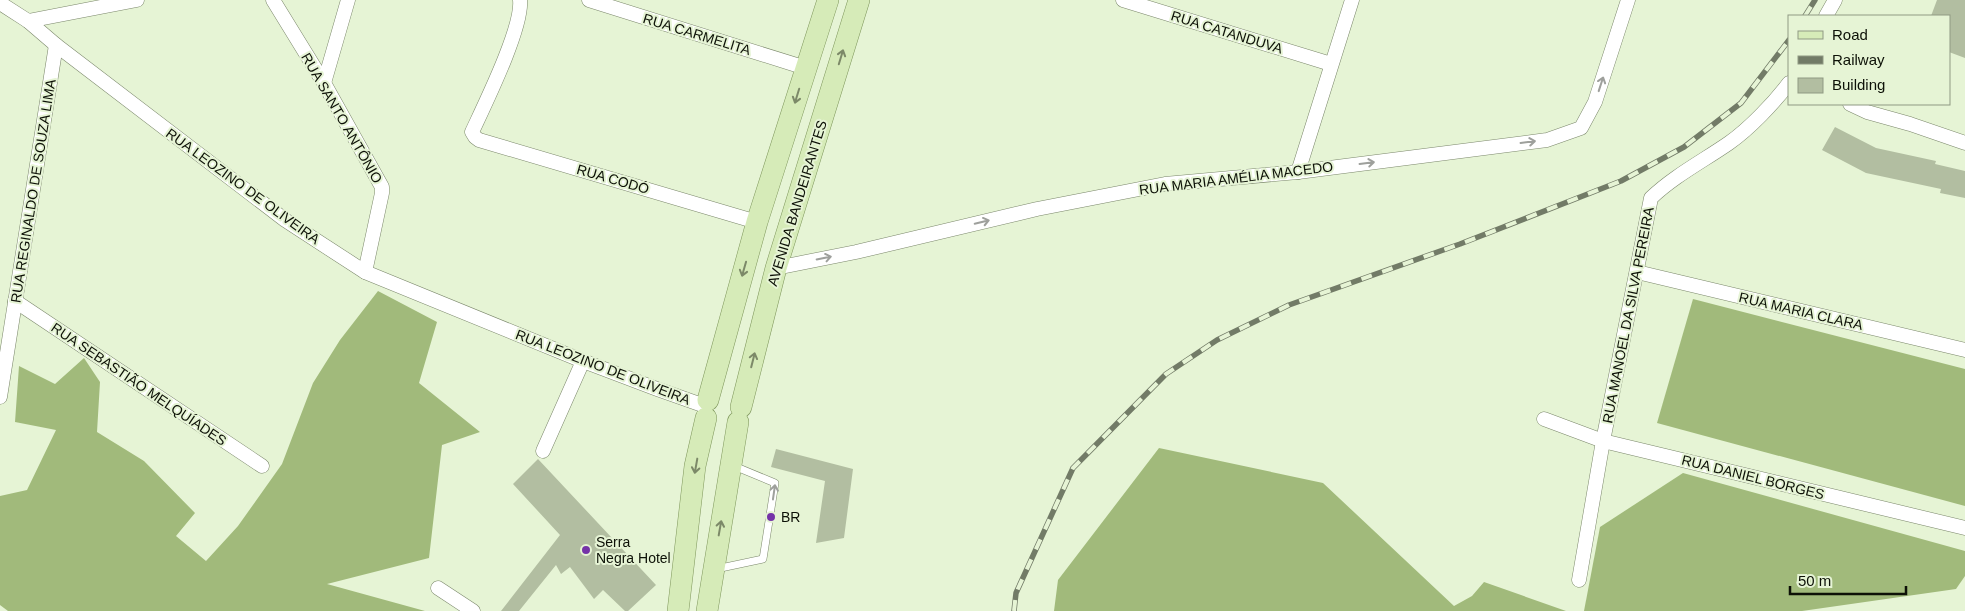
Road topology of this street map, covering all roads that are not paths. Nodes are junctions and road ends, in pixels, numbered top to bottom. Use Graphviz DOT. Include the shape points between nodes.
graph roads {
  1 [pos="137,0"];
  2 [pos="273,0"];
  3 [pos="348,0"];
  4 [pos="520,0"];
  5 [pos="589,0"];
  6 [pos="828,0"];
  7 [pos="859,0"];
  8 [pos="1123,0"];
  9 [pos="1352,0"];
  10 [pos="1628,0"];
  11 [pos="1835,0"];
  12 [pos="0,2"];
  13 [pos="1827,15"];
  14 [pos="28,21"];
  15 [pos="56,45"];
  16 [pos="1332,64"];
  17 [pos="806,68"];
  18 [pos="324,83"];
  19 [pos="1788,84"];
  20 [pos="1852,105"];
  21 [pos="1965,143"];
  22 [pos="1298,172"];
  23 [pos="758,222"];
  24 [pos="776,268"];
  25 [pos="365,272"];
  26 [pos="1637,272"];
  27 [pos="15,301"];
  28 [pos="1965,350"];
  29 [pos="584,361"];
  30 [pos="0,397"];
  31 [pos="706,408"];
  32 [pos="740,415"];
  33 [pos="1544,419"];
  34 [pos="1603,441"];
  35 [pos="543,451"];
  36 [pos="731,465"];
  37 [pos="262,466"];
  38 [pos="1965,528"];
  39 [pos="713,569"];
  40 [pos="1579,580"];
  41 [pos="438,588"];
  42 [pos="473,611"];
  43 [pos="678,611"];
  44 [pos="707,611"];
  1 -- 14 [label="street"];
  2 -- 18 [label="street, RUA SANTO ANTÔNIO"];
  3 -- 18 [label="street"];
  4 -- 23 [label="street, RUA CODÓ" via="514,36 472,132 475,137"];
  5 -- 17 [label="street, RUA CARMELITA"];
  6 -- 17 [label="main road"];
  24 -- 7 [label="main road, AVENIDA BANDEIRANTES, one-way"];
  8 -- 16 [label="street, RUA CATANDUVA"];
  9 -- 16 [label="street"];
  22 -- 10 [label="street, RUA MARIA AMÉLIA MACEDO, one-way" via="1547,140 1581,128 1595,102"];
  11 -- 13 [label="street"];
  12 -- 14 [label="street, RUA LEOZINO DE OLIVEIRA"];
  14 -- 15 [label="street, RUA LEOZINO DE OLIVEIRA"];
  15 -- 25 [label="street, RUA LEOZINO DE OLIVEIRA" via="285,220"];
  15 -- 27 [label="street, RUA REGINALDO DE SOUZA LIMA"];
  16 -- 22 [label="street"];
  17 -- 23 [label="main road, one-way"];
  18 -- 25 [label="street, RUA SANTO ANTÔNIO" via="382,187"];
  19 -- 26 [label="street, RUA MANOEL DA SILVA PEREIRA" via="1777,99 1731,141 1651,198"];
  20 -- 21 [label="street"];
  24 -- 22 [label="street, RUA MARIA AMÉLIA MACEDO, one-way" via="1037,209 1165,184"];
  23 -- 31 [label="main road, one-way"];
  32 -- 24 [label="main road, AVENIDA BANDEIRANTES, one-way"];
  25 -- 29 [label="street, RUA LEOZINO DE OLIVEIRA"];
  26 -- 28 [label="street, RUA MARIA CLARA"];
  26 -- 34 [label="street, RUA MANOEL DA SILVA PEREIRA"];
  27 -- 30 [label="street, RUA REGINALDO DE SOUZA LIMA"];
  27 -- 37 [label="street, RUA SEBASTIÃO MELQUÍADES"];
  29 -- 31 [label="street, RUA LEOZINO DE OLIVEIRA"];
  29 -- 35 [label="street"];
  31 -- 32 [label="main road" via="710,423 721,429 733,426"];
  31 -- 32 [label="main road" via="718,392 724,392 735,397"];
  31 -- 43 [label="main road, one-way" via="695,466"];
  32 -- 36 [label="main road, AVENIDA BANDEIRANTES"];
  33 -- 34 [label="street, RUA DANIEL BORGES"];
  34 -- 38 [label="street, RUA DANIEL BORGES"];
  34 -- 40 [label="street, RUA MANOEL DA SILVA PEREIRA"];
  39 -- 36 [label="main road, AVENIDA BANDEIRANTES, one-way"];
  39 -- 36 [label="lane, one-way" via="763,558 775,484"];
  39 -- 44 [label="main road, AVENIDA BANDEIRANTES"];
  41 -- 42 [label="street"];
}
